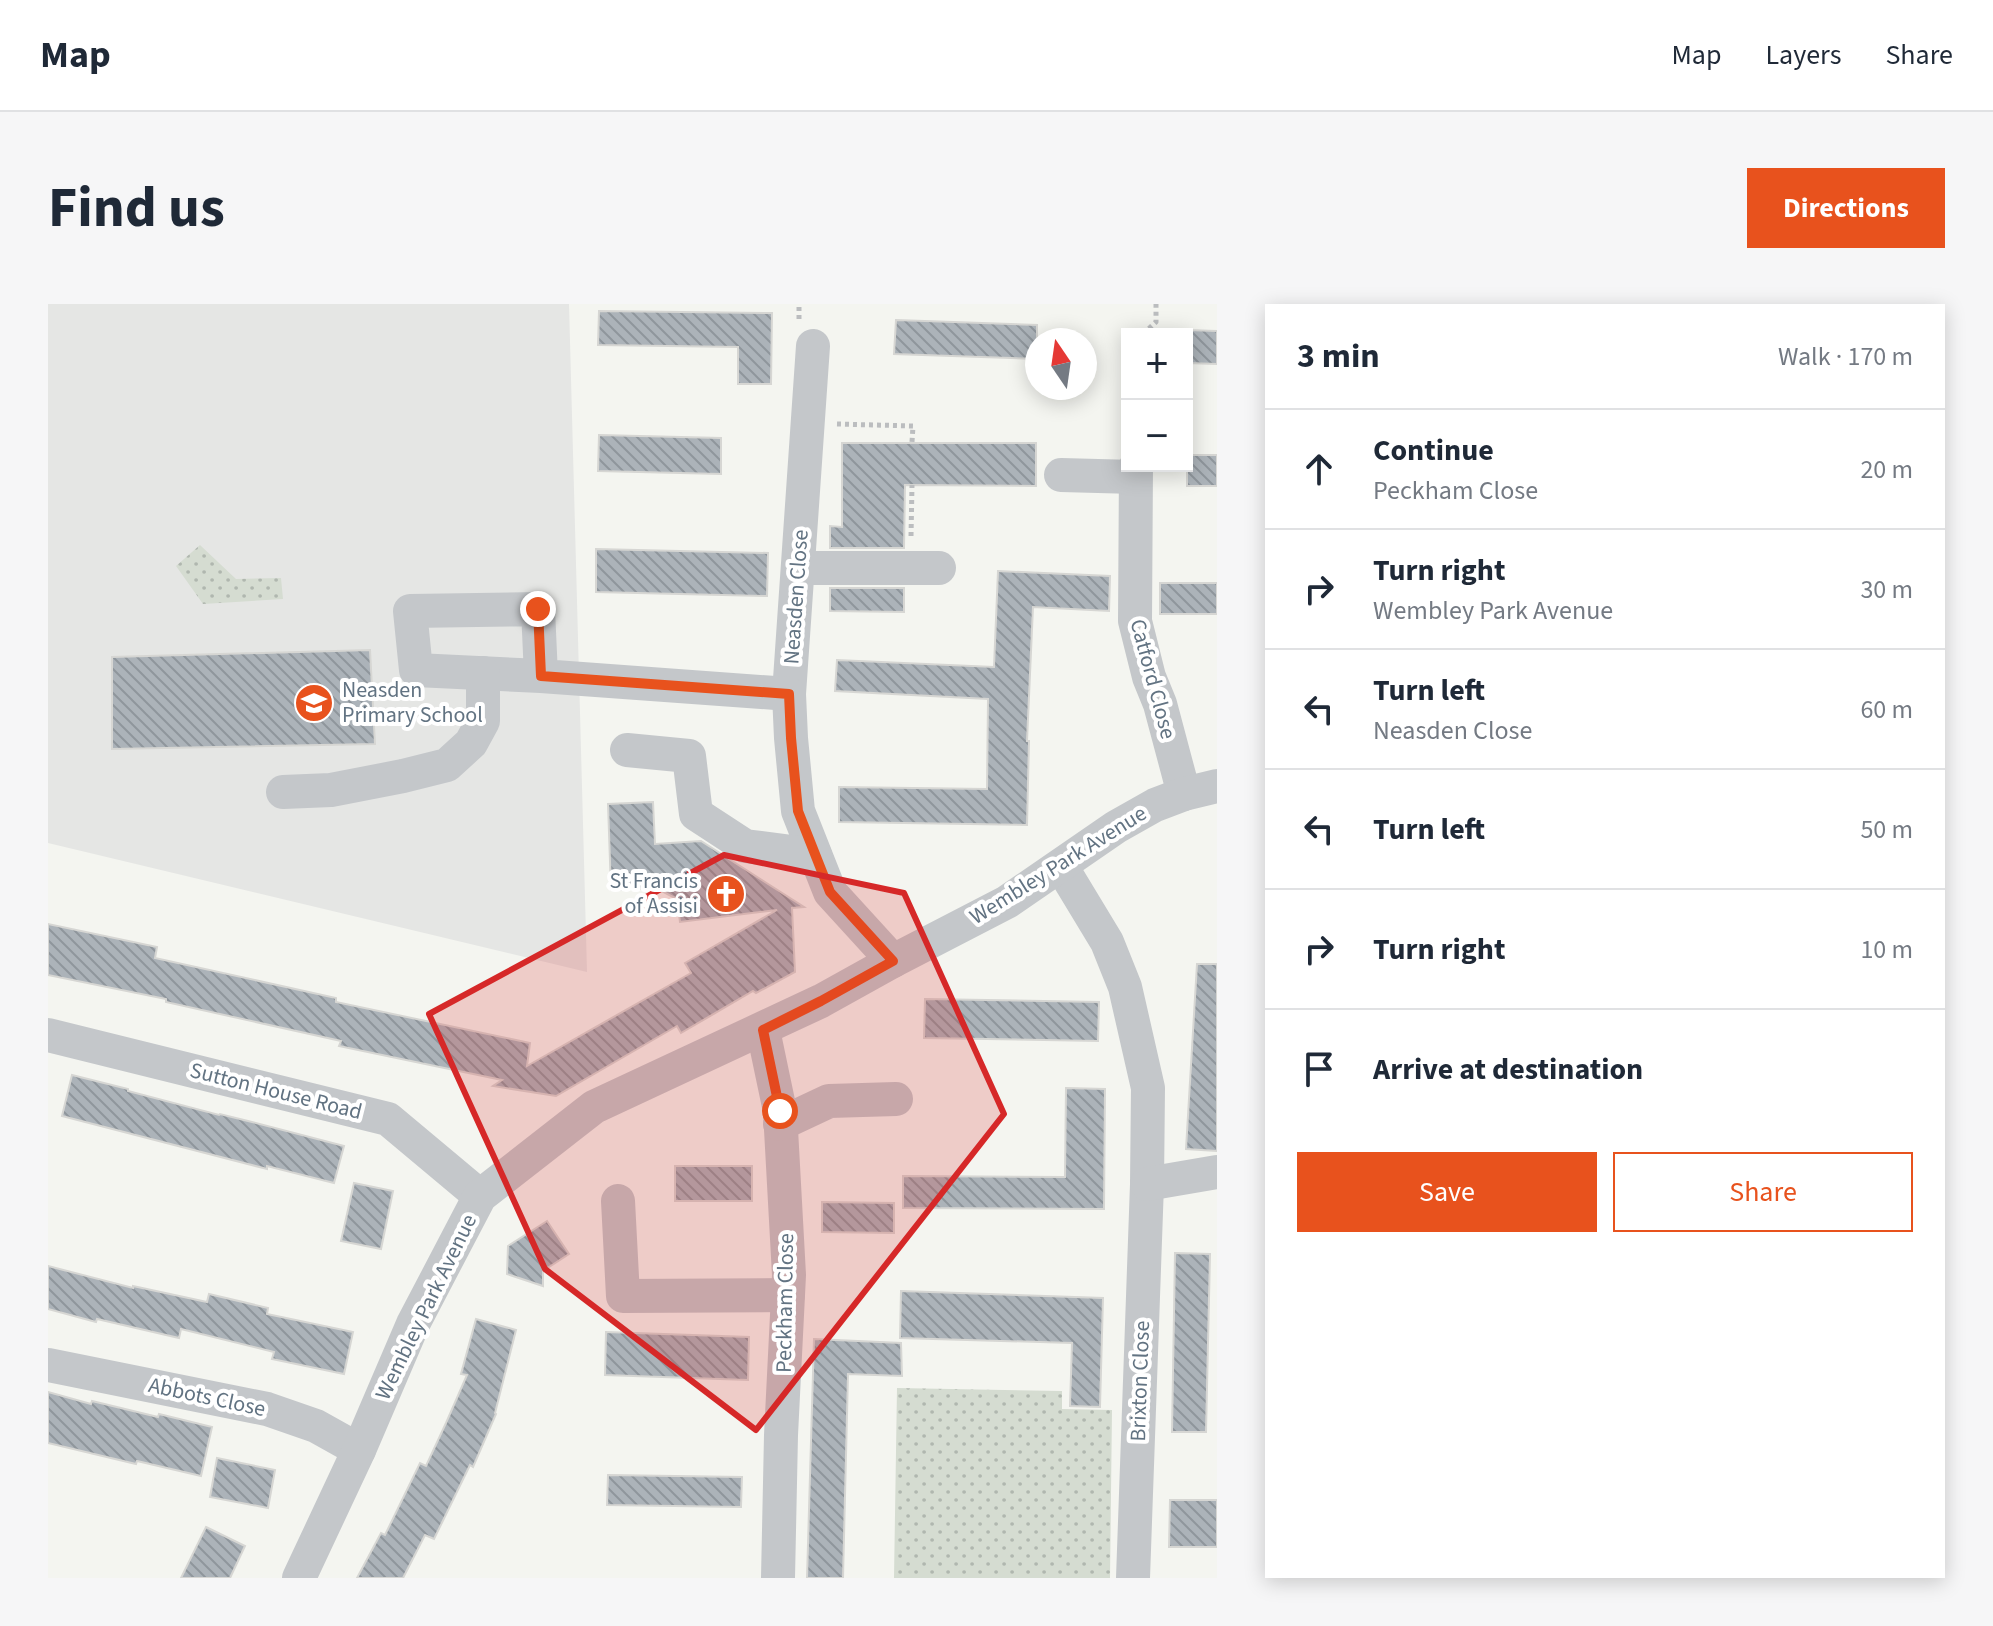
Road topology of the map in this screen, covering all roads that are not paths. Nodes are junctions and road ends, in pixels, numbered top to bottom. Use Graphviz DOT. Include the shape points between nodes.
graph roads {
  1 [pos="813,346"];
  2 [pos="1121,472"];
  3 [pos="1136,472"];
  4 [pos="1061,475"];
  5 [pos="798,568"];
  6 [pos="924,568"];
  7 [pos="483,673"];
  8 [pos="541,676"];
  9 [pos="789,694"];
  10 [pos="627,750"];
  11 [pos="1217,786"];
  12 [pos="283,792"];
  13 [pos="1184,794"];
  14 [pos="815,855"];
  15 [pos="1061,866"];
  16 [pos="893,961"];
  17 [pos="763,1030"];
  18 [pos="48,1035"];
  19 [pos="896,1099"];
  20 [pos="780,1124"];
  21 [pos="1217,1172"];
  22 [pos="1147,1184"];
  23 [pos="480,1196"];
  24 [pos="618,1201"];
  25 [pos="788,1295"];
  26 [pos="48,1365"];
  27 [pos="359,1450"];
  28 [pos="299,1578"];
  29 [pos="778,1578"];
  30 [pos="1133,1578"];
  1 -- 5 [label="street, Neasden Close"];
  2 -- 4 [label="street"];
  3 -- 13 [label="street, Catford Close" via="1135,621"];
  5 -- 6 [label="street"];
  5 -- 9 [label="street, Neasden Close"];
  7 -- 8 [label="street"];
  7 -- 8 [label="street" via="416,670 410,611 538,609"];
  7 -- 12 [label="street" via="483,721 471,743 447,765 331,790"];
  8 -- 9 [label="street"];
  9 -- 14 [label="street, Neasden Close" via="798,811"];
  10 -- 14 [label="street" via="689,756 696,814 745,846"];
  11 -- 13 [label="street, Wembley Park Avenue"];
  13 -- 15 [label="street, Wembley Park Avenue" via="1116,827"];
  14 -- 16 [label="street, Neasden Close" via="830,892"];
  15 -- 16 [label="street, Wembley Park Avenue" via="1007,902"];
  15 -- 22 [label="street, Brixton Close" via="1107,942 1125,987 1148,1088"];
  16 -- 17 [label="street, Wembley Park Avenue"];
  17 -- 20 [label="street, Peckham Close"];
  17 -- 23 [label="street, Wembley Park Avenue" via="594,1107"];
  18 -- 23 [label="street, Sutton House Road" via="388,1119"];
  19 -- 20 [label="street" via="829,1101"];
  20 -- 25 [label="street, Peckham Close"];
  21 -- 22 [label="street"];
  22 -- 30 [label="street, Brixton Close"];
  23 -- 27 [label="street, Wembley Park Avenue" via="413,1324"];
  24 -- 25 [label="street" via="623,1296"];
  25 -- 29 [label="street, Peckham Close"];
  26 -- 27 [label="street, Abbots Close" via="267,1409 316,1426"];
  27 -- 28 [label="street, Wembley Park Avenue"];
}
